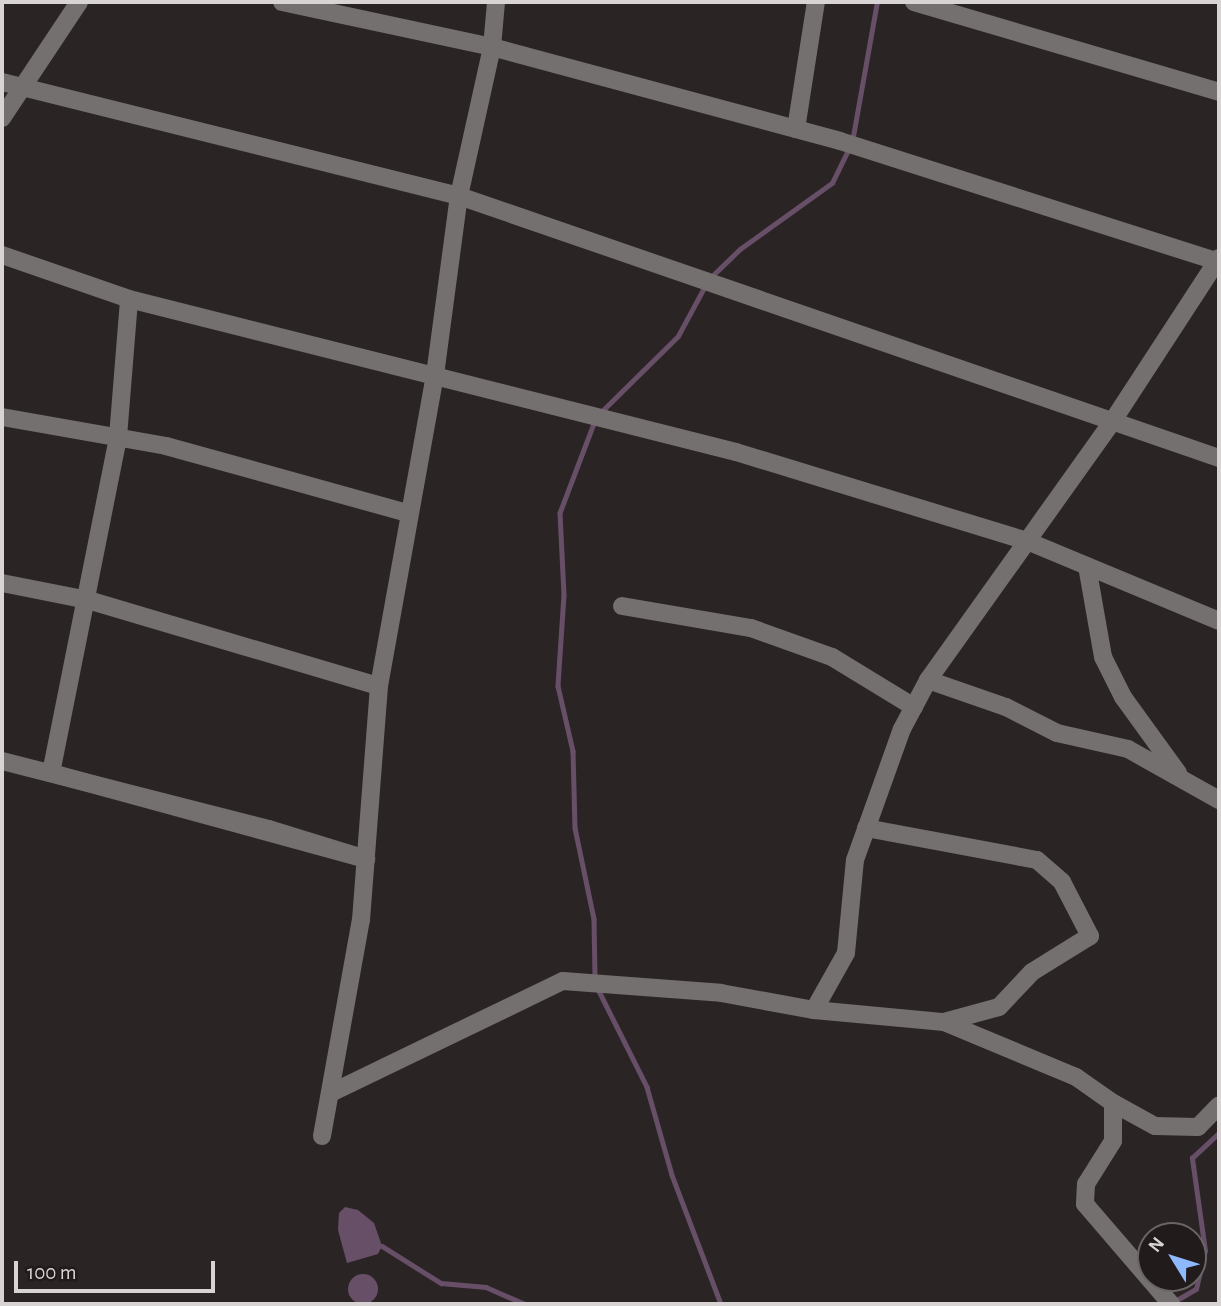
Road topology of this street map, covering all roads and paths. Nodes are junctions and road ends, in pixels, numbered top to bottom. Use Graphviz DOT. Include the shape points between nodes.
graph roads {
  1 [pos="79,2"];
  2 [pos="282,2"];
  3 [pos="496,2"];
  4 [pos="816,2"];
  5 [pos="914,2"];
  6 [pos="492,47"];
  7 [pos="2,82"];
  8 [pos="23,87"];
  9 [pos="1219,92"];
  10 [pos="2,118"];
  11 [pos="796,129"];
  12 [pos="458,196"];
  13 [pos="2,255"];
  14 [pos="1218,260"];
  15 [pos="129,299"];
  16 [pos="435,375"];
  17 [pos="2,417"];
  18 [pos="1114,419"];
  19 [pos="118,437"];
  20 [pos="1219,458"];
  21 [pos="408,513"];
  22 [pos="1027,541"];
  23 [pos="1087,566"];
  24 [pos="2,583"];
  25 [pos="88,600"];
  26 [pos="622,606"];
  27 [pos="1219,621"];
  28 [pos="928,680"];
  29 [pos="379,686"];
  30 [pos="914,707"];
  31 [pos="2,761"];
  32 [pos="51,774"];
  33 [pos="1182,779"];
  34 [pos="1219,800"];
  35 [pos="866,828"];
  36 [pos="366,859"];
  37 [pos="814,1010"];
  38 [pos="944,1022"];
  39 [pos="333,1092"];
  40 [pos="1112,1103"];
  41 [pos="1219,1105"];
  42 [pos="322,1136"];
  43 [pos="1171,1304"];
  1 -- 8 [label="street"];
  2 -- 6 [label="street"];
  3 -- 6 [label="street"];
  4 -- 11 [label="street"];
  5 -- 9 [label="street"];
  6 -- 11 [label="street"];
  6 -- 12 [label="street"];
  7 -- 8 [label="street"];
  8 -- 10 [label="street"];
  8 -- 12 [label="street"];
  11 -- 14 [label="street"];
  12 -- 16 [label="street"];
  12 -- 18 [label="street"];
  13 -- 15 [label="street"];
  14 -- 18 [label="street"];
  15 -- 16 [label="street"];
  15 -- 19 [label="street"];
  16 -- 21 [label="street"];
  16 -- 22 [label="street" via="658,430"];
  17 -- 19 [label="street"];
  18 -- 20 [label="street"];
  18 -- 22 [label="street"];
  19 -- 21 [label="street"];
  19 -- 25 [label="street"];
  21 -- 29 [label="street"];
  22 -- 23 [label="street"];
  22 -- 28 [label="street" via="979,615"];
  23 -- 27 [label="street"];
  23 -- 33 [label="street" via="1103,657 1123,697"];
  24 -- 25 [label="street"];
  25 -- 29 [label="street"];
  25 -- 32 [label="street"];
  26 -- 30 [label="street" via="751,628 832,657"];
  28 -- 30 [label="street"];
  28 -- 33 [label="street" via="1006,707 1058,733 1128,748"];
  29 -- 36 [label="street"];
  30 -- 35 [label="street"];
  31 -- 32 [label="street"];
  32 -- 36 [label="street" via="269,829"];
  33 -- 34 [label="street"];
  35 -- 37 [label="street" via="855,860 846,953"];
  35 -- 38 [label="street" via="1037,860 1062,882 1090,936 1032,972 999,1007"];
  36 -- 39 [label="street" via="361,920"];
  37 -- 38 [label="street"];
  37 -- 39 [label="street" via="721,993 563,981"];
  38 -- 40 [label="street" via="1076,1077"];
  39 -- 42 [label="street"];
  40 -- 41 [label="street" via="1155,1126 1198,1127"];
  40 -- 43 [label="street" via="1113,1141 1086,1184 1085,1204"];
}
